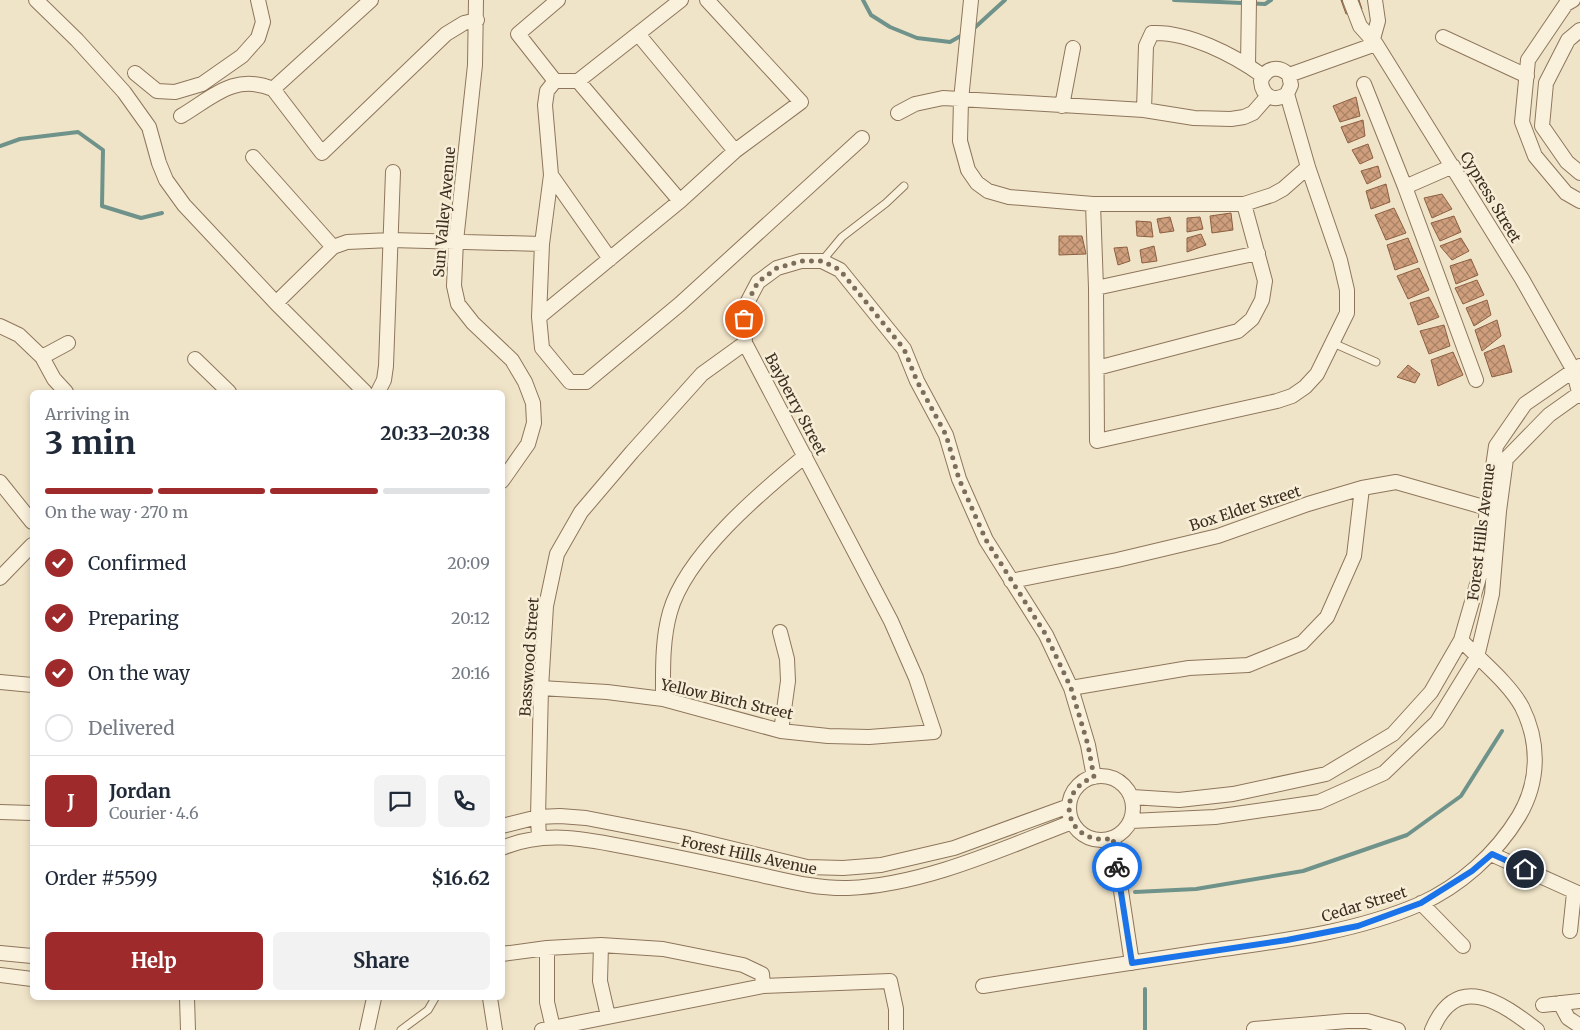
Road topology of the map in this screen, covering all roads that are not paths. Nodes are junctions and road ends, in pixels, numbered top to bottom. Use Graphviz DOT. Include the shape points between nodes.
graph roads {
  1 [pos="36,0"];
  2 [pos="258,0"];
  3 [pos="371,0"];
  4 [pos="476,0"];
  5 [pos="558,0"];
  6 [pos="681,0"];
  7 [pos="707,0"];
  8 [pos="1249,0"];
  9 [pos="1350,0"];
  10 [pos="1374,0"];
  11 [pos="1573,0"];
  12 [pos="971,4"];
  13 [pos="476,20"];
  14 [pos="1580,30"];
  15 [pos="638,34"];
  16 [pos="1443,37"];
  17 [pos="1374,42"];
  18 [pos="1073,48"];
  19 [pos="1248,65"];
  20 [pos="135,73"];
  21 [pos="1263,76"];
  22 [pos="1289,76"];
  23 [pos="1527,76"];
  24 [pos="555,81"];
  25 [pos="578,81"];
  26 [pos="1364,84"];
  27 [pos="274,89"];
  28 [pos="1287,94"];
  29 [pos="1268,96"];
  30 [pos="961,100"];
  31 [pos="1062,106"];
  32 [pos="1144,110"];
  33 [pos="898,113"];
  34 [pos="181,116"];
  35 [pos="862,138"];
  36 [pos="735,151"];
  37 [pos="252,157"];
  38 [pos="1453,166"];
  39 [pos="1308,167"];
  40 [pos="393,172"];
  41 [pos="1580,172"];
  42 [pos="550,175"];
  43 [pos="904,186"];
  44 [pos="1405,187"];
  45 [pos="1580,200"];
  46 [pos="680,201"];
  47 [pos="1092,204"];
  48 [pos="1244,204"];
  49 [pos="391,240"];
  50 [pos="456,241"];
  51 [pos="542,244"];
  52 [pos="333,247"];
  53 [pos="1258,253"];
  54 [pos="610,259"];
  55 [pos="822,261"];
  56 [pos="1096,288"];
  57 [pos="276,302"];
  58 [pos="539,317"];
  59 [pos="0,326"];
  60 [pos="68,343"];
  61 [pos="745,343"];
  62 [pos="1333,343"];
  63 [pos="42,358"];
  64 [pos="195,359"];
  65 [pos="1376,362"];
  66 [pos="1576,367"];
  67 [pos="1097,368"];
  68 [pos="1476,380"];
  69 [pos="64,390"];
  70 [pos="227,390"];
  71 [pos="363,390"];
  72 [pos="379,390"];
  73 [pos="1580,394"];
  74 [pos="806,456"];
  75 [pos="505,477"];
  76 [pos="0,482"];
  77 [pos="1362,488"];
  78 [pos="1487,508"];
  79 [pos="30,520"];
  80 [pos="30,547"];
  81 [pos="0,578"];
  82 [pos="1011,581"];
  83 [pos="780,632"];
  84 [pos="1461,640"];
  85 [pos="1477,657"];
  86 [pos="0,682"];
  87 [pos="30,685"];
  88 [pos="541,688"];
  89 [pos="1071,688"];
  90 [pos="662,699"];
  91 [pos="781,731"];
  92 [pos="934,732"];
  93 [pos="1094,777"];
  94 [pos="1132,797"];
  95 [pos="1069,806"];
  96 [pos="0,812"];
  97 [pos="30,814"];
  98 [pos="538,816"];
  99 [pos="1131,821"];
  100 [pos="1072,822"];
  101 [pos="505,825"];
  102 [pos="539,838"];
  103 [pos="1113,838"];
  104 [pos="505,847"];
  105 [pos="1492,854"];
  106 [pos="1577,894"];
  107 [pos="1421,903"];
  108 [pos="1570,931"];
  109 [pos="601,945"];
  110 [pos="1463,946"];
  111 [pos="547,948"];
  112 [pos="0,954"];
  113 [pos="505,954"];
  114 [pos="30,956"];
  115 [pos="1132,963"];
  116 [pos="0,975"];
  117 [pos="30,979"];
  118 [pos="763,986"];
  119 [pos="983,986"];
  120 [pos="187,1000"];
  121 [pos="374,1000"];
  122 [pos="434,1000"];
  123 [pos="490,1000"];
  124 [pos="1580,1001"];
  125 [pos="1560,1003"];
  126 [pos="1543,1004"];
  127 [pos="608,1016"];
  128 [pos="1580,1026"];
  129 [pos="547,1029"];
  130 [pos="1254,1029"];
  131 [pos="188,1030"];
  132 [pos="367,1030"];
  133 [pos="401,1030"];
  134 [pos="495,1030"];
  135 [pos="896,1030"];
  136 [pos="1398,1030"];
  137 [pos="1432,1030"];
  138 [pos="1537,1030"];
  1 -- 57 [label="street" via="78,40 124,92 149,127 158,163 184,205"];
  2 -- 20 [label="street" via="263,22 258,38 242,56 202,84 175,92 157,91"];
  3 -- 27 [label="street"];
  4 -- 13 [label="street, Sun Valley Avenue"];
  5 -- 24 [label="street" via="518,34"];
  6 -- 15 [label="street"];
  7 -- 36 [label="street" via="801,102"];
  8 -- 19 [label="street"];
  9 -- 17 [label="street" via="1360,26"];
  10 -- 17 [label="street" via="1378,20"];
  11 -- 23 [label="street" via="1566,4 1528,60"];
  12 -- 30 [label="street"];
  13 -- 27 [label="street" via="446,34 322,153"];
  13 -- 50 [label="street, Sun Valley Avenue" via="474,74"];
  14 -- 41 [label="street" via="1568,40 1546,83 1542,126 1567,162"];
  15 -- 25 [label="street"];
  15 -- 36 [label="street"];
  16 -- 23 [label="street"];
  17 -- 22 [label="street"];
  17 -- 38 [label="street, Cypress Street"];
  18 -- 31 [label="street"];
  19 -- 21 [label="street"];
  19 -- 32 [label="street" via="1216,48 1165,32 1152,33 1146,46"];
  21 -- 22 [label="street" via="1273,68 1279,68"];
  21 -- 29 [label="street" via="1261,87"];
  22 -- 28 [label="street" via="1291,85"];
  23 -- 45 [label="street" via="1522,122 1535,156 1566,193"];
  24 -- 25 [label="street"];
  24 -- 42 [label="street" via="546,91 545,105"];
  25 -- 46 [label="street"];
  26 -- 44 [label="street"];
  27 -- 34 [label="street" via="251,82 238,84"];
  28 -- 29 [label="street" via="1278,99"];
  28 -- 39 [label="street"];
  29 -- 32 [label="street" via="1253,113 1231,119 1194,118"];
  30 -- 31 [label="street"];
  30 -- 33 [label="street" via="943,98 926,101"];
  30 -- 47 [label="street" via="960,141 968,170 977,183 1009,197"];
  31 -- 32 [label="street"];
  35 -- 58 [label="street" via="680,304 586,382 570,382 542,348"];
  36 -- 46 [label="street"];
  37 -- 52 [label="street"];
  38 -- 44 [label="street"];
  38 -- 66 [label="street, Cypress Street"];
  39 -- 48 [label="street" via="1283,189"];
  39 -- 62 [label="street" via="1348,290 1347,313"];
  40 -- 49 [label="street"];
  42 -- 51 [label="street"];
  42 -- 54 [label="street"];
  43 -- 55 [label="lane" via="842,237"];
  44 -- 68 [label="street"];
  46 -- 54 [label="street"];
  47 -- 48 [label="street"];
  47 -- 56 [label="street"];
  48 -- 53 [label="street"];
  49 -- 50 [label="street"];
  49 -- 52 [label="street" via="347,242"];
  49 -- 72 [label="street" via="386,366"];
  50 -- 51 [label="street"];
  50 -- 75 [label="street, Sun Valley Avenue" via="454,286 458,304 512,360 532,402 534,423 528,444"];
  51 -- 58 [label="street"];
  52 -- 57 [label="street"];
  53 -- 56 [label="street"];
  53 -- 67 [label="street" via="1265,281 1262,300 1252,319 1238,331"];
  54 -- 58 [label="street"];
  55 -- 61 [label="street, Bayberry Street" via="802,261 777,268 758,282 747,303"];
  55 -- 82 [label="street" via="840,270 904,349 946,435 959,479 986,540"];
  56 -- 67 [label="street"];
  57 -- 71 [label="street"];
  59 -- 63 [label="street" via="19,335"];
  60 -- 63 [label="street"];
  61 -- 74 [label="street, Bayberry Street"];
  61 -- 88 [label="street, Basswood Street" via="702,374 581,512 557,554 546,606"];
  62 -- 65 [label="lane"];
  62 -- 67 [label="street" via="1317,374 1292,396 1097,440"];
  63 -- 69 [label="street"];
  64 -- 70 [label="street"];
  66 -- 73 [label="street, Cypress Street"];
  66 -- 78 [label="street, Forest Hills Avenue" via="1525,404 1496,446"];
  73 -- 85 [label="street, Forest Hills Avenue" via="1549,415 1506,458 1492,594"];
  74 -- 90 [label="street" via="754,499 704,551 680,587 670,612 664,646"];
  74 -- 92 [label="street, Bayberry Street" via="891,621 916,678"];
  76 -- 79 [label="street"];
  77 -- 78 [label="street, Box Elder Street" via="1396,482"];
  77 -- 82 [label="street, Box Elder Street" via="1218,536"];
  77 -- 89 [label="street" via="1354,556 1327,617 1302,643 1248,665 1189,668"];
  78 -- 84 [label="street, Forest Hills Avenue" via="1480,574"];
  80 -- 81 [label="street"];
  82 -- 89 [label="street" via="1046,635"];
  83 -- 91 [label="street" via="787,659 788,681"];
  84 -- 85 [label="street, Cedar Street"];
  84 -- 94 [label="street, Forest Hills Avenue" via="1431,692 1393,734 1326,774 1233,794 1179,800"];
  85 -- 99 [label="street, Forest Hills Avenue" via="1437,722 1384,773 1319,802 1215,817"];
  85 -- 105 [label="street, Cedar Street" via="1521,706 1531,730 1535,757 1534,780 1526,804"];
  86 -- 87 [label="street"];
  88 -- 90 [label="street, Yellow Birch Street"];
  88 -- 98 [label="street, Basswood Street"];
  89 -- 93 [label="street"];
  90 -- 91 [label="street, Yellow Birch Street"];
  91 -- 92 [label="street, Yellow Birch Street" via="868,737"];
  93 -- 94 [label="street" via="1112,778"];
  93 -- 95 [label="street" via="1077,787"];
  94 -- 99 [label="street"];
  95 -- 98 [label="street, Forest Hills Avenue" via="954,848 881,866 844,868 807,867 593,819"];
  95 -- 100 [label="street"];
  96 -- 97 [label="street"];
  98 -- 101 [label="street, Forest Hills Avenue"];
  98 -- 102 [label="street, Basswood Street"];
  99 -- 103 [label="street"];
  100 -- 102 [label="street, Forest Hills Avenue" via="963,864 891,883 848,888 810,886 583,839"];
  100 -- 103 [label="street" via="1085,836 1103,840"];
  102 -- 104 [label="street, Forest Hills Avenue"];
  103 -- 115 [label="street"];
  105 -- 106 [label="street"];
  105 -- 107 [label="street, Cedar Street" via="1472,871"];
  106 -- 108 [label="street"];
  107 -- 110 [label="street"];
  107 -- 115 [label="street, Cedar Street" via="1358,926 1327,933"];
  109 -- 111 [label="street"];
  109 -- 118 [label="street" via="662,949 743,965 762,974"];
  109 -- 127 [label="street" via="600,981"];
  111 -- 113 [label="street"];
  111 -- 129 [label="street"];
  112 -- 114 [label="street"];
  115 -- 119 [label="street, Cedar Street"];
  116 -- 117 [label="street"];
  118 -- 127 [label="street"];
  118 -- 135 [label="street" via="890,981 896,1009"];
  120 -- 131 [label="street"];
  121 -- 132 [label="street"];
  122 -- 133 [label="lane" via="428,1010"];
  123 -- 134 [label="street"];
  124 -- 125 [label="street"];
  125 -- 126 [label="street"];
  125 -- 128 [label="street" via="1568,1018"];
  127 -- 129 [label="street"];
  130 -- 136 [label="street" via="1367,1021"];
  137 -- 138 [label="street" via="1447,1006 1458,998 1470,996 1487,999 1507,1009"];
}
